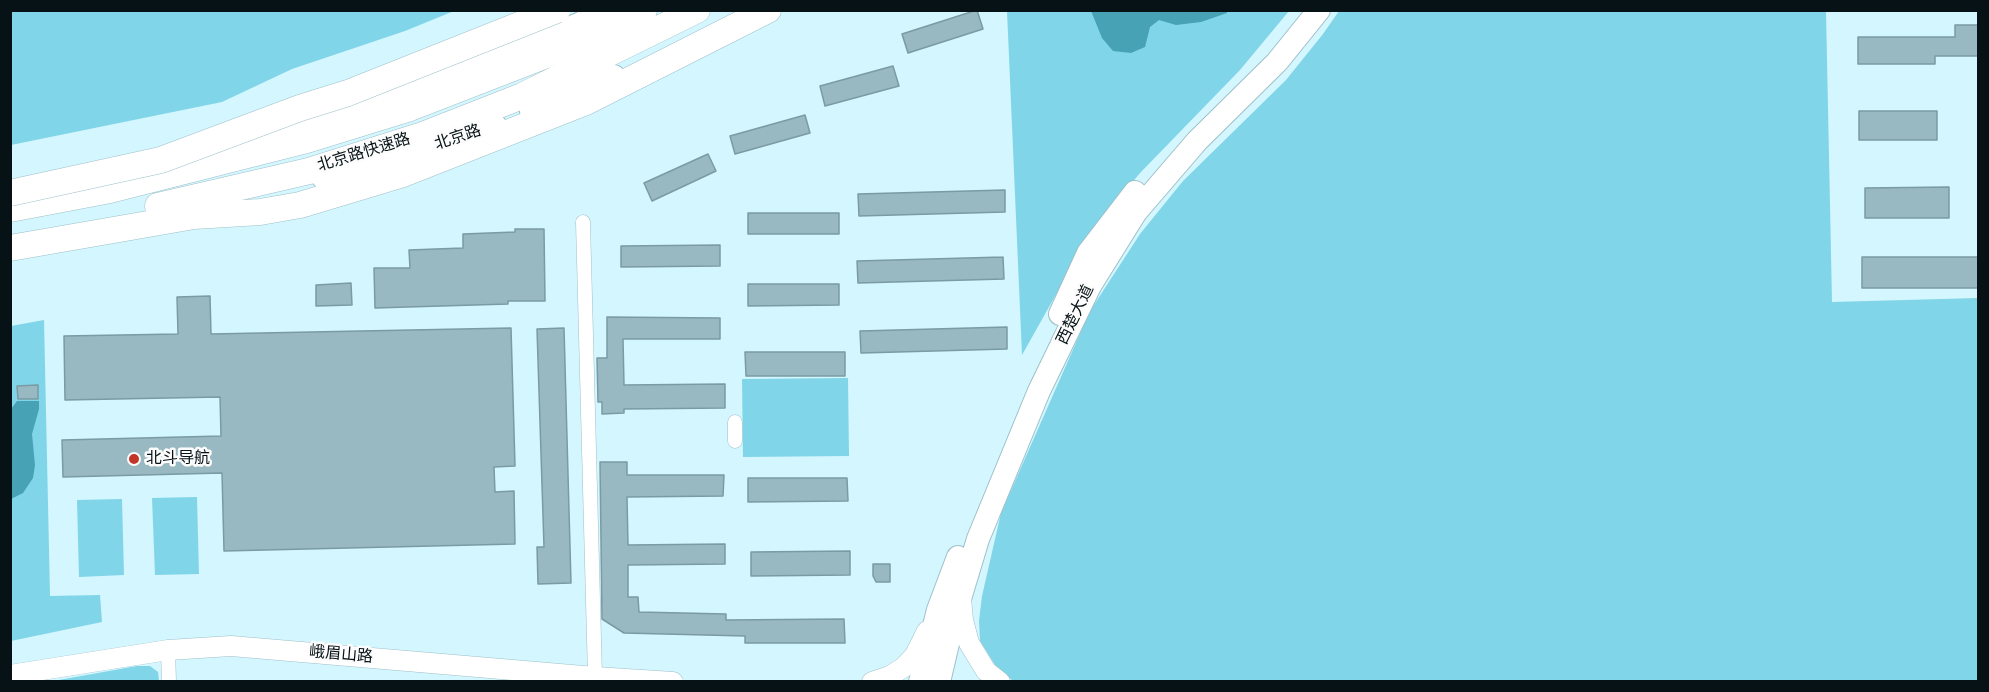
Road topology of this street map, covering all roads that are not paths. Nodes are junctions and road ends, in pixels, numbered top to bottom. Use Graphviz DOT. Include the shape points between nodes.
graph roads {
  1 [pos="557,10"];
  2 [pos="606,10"];
  3 [pos="644,10"];
  4 [pos="697,10"];
  5 [pos="747,10"];
  6 [pos="768,10"];
  7 [pos="1301,10"];
  8 [pos="1319,10"];
  9 [pos="10,188"];
  10 [pos="10,192"];
  11 [pos="10,209"];
  12 [pos="583,222"];
  13 [pos="10,237"];
  14 [pos="10,242"];
  15 [pos="10,248"];
  16 [pos="735,422"];
  17 [pos="735,441"];
  18 [pos="961,594"];
  19 [pos="938,610"];
  20 [pos="168,650"];
  21 [pos="10,675"];
  22 [pos="595,677"];
  23 [pos="169,681"];
  24 [pos="673,681"];
  25 [pos="872,681"];
  26 [pos="920,681"];
  27 [pos="939,681"];
  28 [pos="1000,681"];
  1 -- 10 [label="highway, bridge" via="348,93 160,160"];
  2 -- 9 [label="main road" via="579,24 348,112 224,147"];
  3 -- 11 [label="highway, 北京路快速路" via="544,56 410,108 303,141 110,190"];
  4 -- 13 [label="highway, 北京路快速路" via="522,96 420,136 309,171"];
  5 -- 14 [label="main road, 北京路" via="648,61 506,122 376,165 269,192"];
  6 -- 15 [label="highway" via="586,102 403,174 300,205 152,222"];
  7 -- 19 [label="main road, 西楚大道" via="1254,69 1140,186 1088,253"];
  8 -- 18 [label="main road, 西楚大道" via="1277,62 1197,141 1136,212 1090,286 1040,391 978,539"];
  12 -- 22 [label="street"];
  16 -- 17 [label="street"];
  18 -- 27 [label="main road, 西楚大道"];
  18 -- 28 [label="street" via="969,643 986,671"];
  19 -- 25 [label="street" via="915,655 904,667"];
  19 -- 26 [label="main road, 西楚大道"];
  20 -- 21 [label="street, 峨眉山路"];
  20 -- 22 [label="street, 峨眉山路" via="231,646"];
  20 -- 23 [label="street"];
  22 -- 24 [label="street, 峨眉山路"];
}
